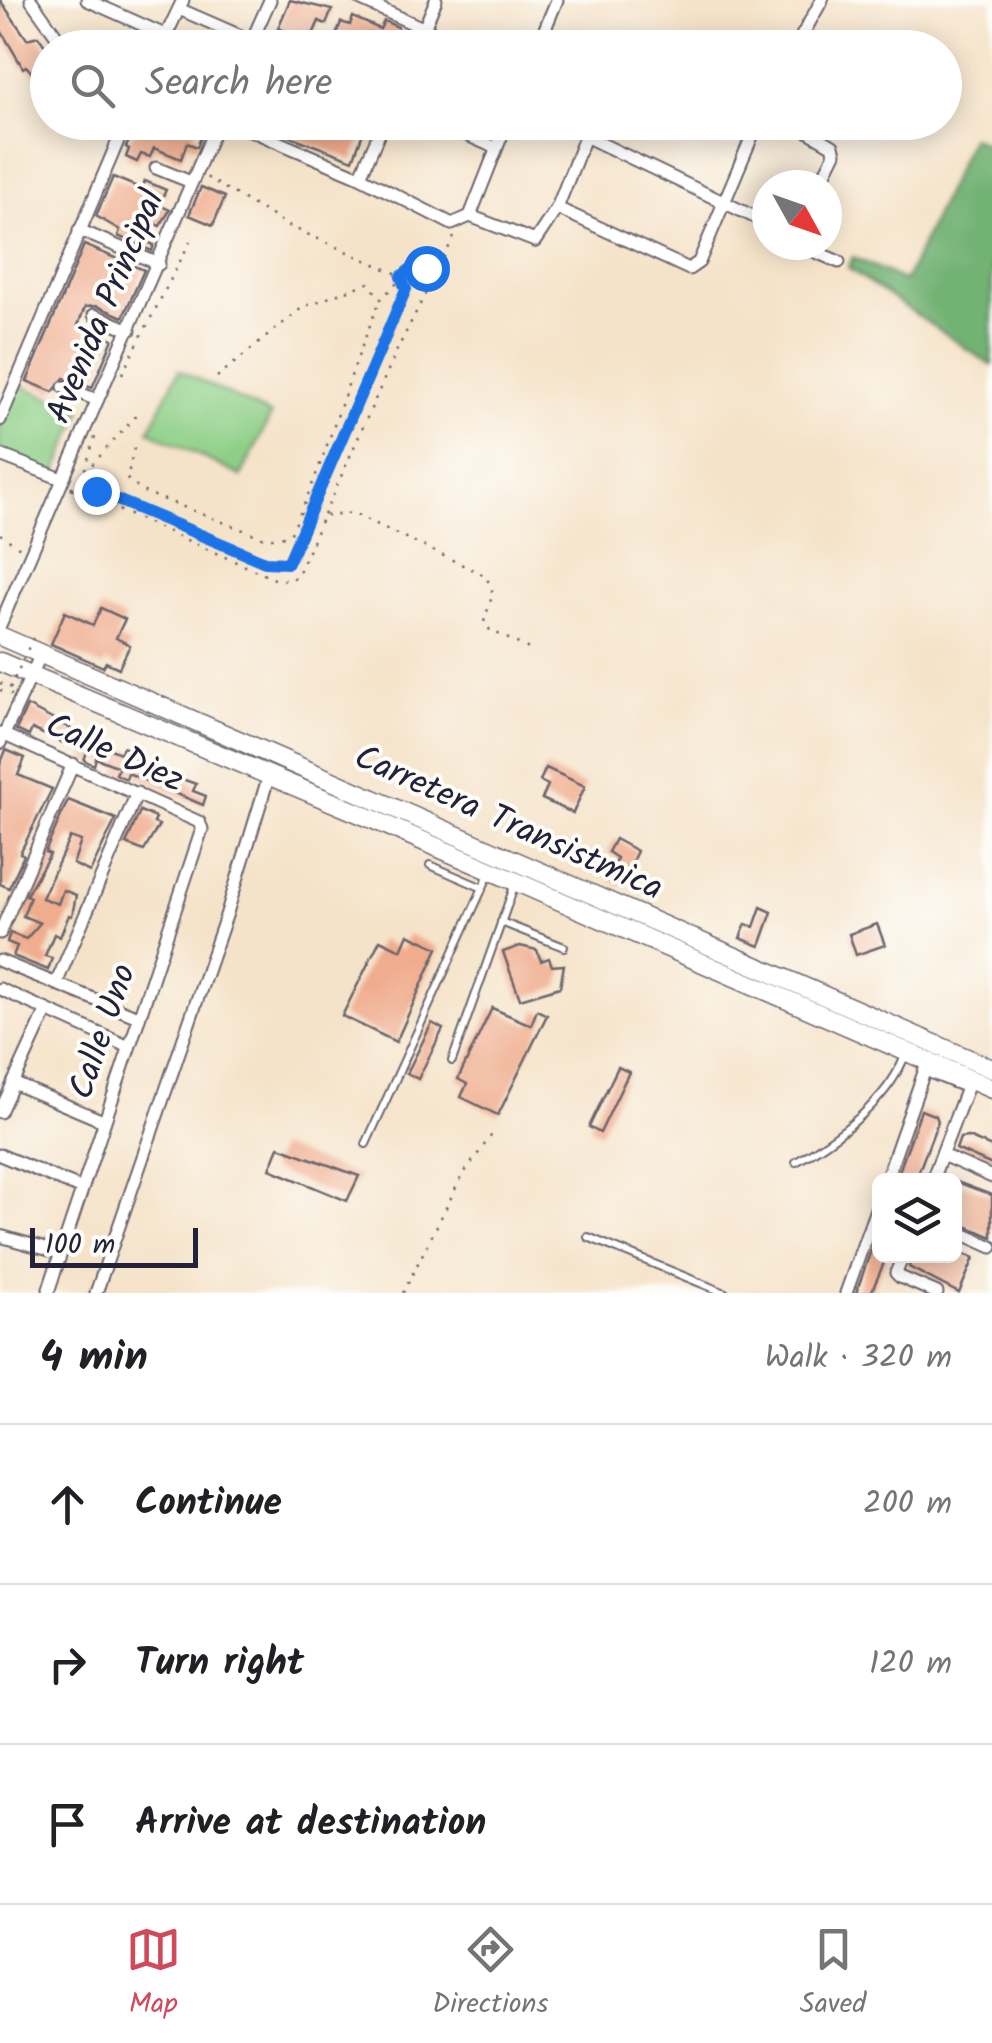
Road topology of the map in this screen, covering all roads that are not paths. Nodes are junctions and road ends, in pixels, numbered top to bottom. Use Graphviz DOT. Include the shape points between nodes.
graph roads {
  1 [pos="31,0"];
  2 [pos="87,0"];
  3 [pos="270,0"];
  4 [pos="361,0"];
  5 [pos="436,0"];
  6 [pos="822,0"];
  7 [pos="554,1"];
  8 [pos="181,4"];
  9 [pos="424,29"];
  10 [pos="52,30"];
  11 [pos="154,30"];
  12 [pos="168,30"];
  13 [pos="226,30"];
  14 [pos="256,30"];
  15 [pos="544,30"];
  16 [pos="805,30"];
  17 [pos="116,140"];
  18 [pos="210,140"];
  19 [pos="273,140"];
  20 [pos="376,140"];
  21 [pos="478,140"];
  22 [pos="499,140"];
  23 [pos="584,140"];
  24 [pos="593,140"];
  25 [pos="751,140"];
  26 [pos="823,140"];
  27 [pos="496,148"];
  28 [pos="156,168"];
  29 [pos="826,170"];
  30 [pos="193,177"];
  31 [pos="360,177"];
  32 [pos="725,204"];
  33 [pos="558,208"];
  34 [pos="752,216"];
  35 [pos="465,219"];
  36 [pos="79,230"];
  37 [pos="834,260"];
  38 [pos="839,262"];
  39 [pos="159,264"];
  40 [pos="94,315"];
  41 [pos="130,330"];
  42 [pos="64,387"];
  43 [pos="97,400"];
  44 [pos="0,420"];
  45 [pos="0,455"];
  46 [pos="66,484"];
  47 [pos="0,624"];
  48 [pos="0,636"];
  49 [pos="37,646"];
  50 [pos="0,662"];
  51 [pos="0,672"];
  52 [pos="30,678"];
  53 [pos="138,698"];
  54 [pos="1,736"];
  55 [pos="73,764"];
  56 [pos="269,774"];
  57 [pos="137,793"];
  58 [pos="202,829"];
  59 [pos="430,865"];
  60 [pos="486,880"];
  61 [pos="515,883"];
  62 [pos="501,922"];
  63 [pos="0,933"];
  64 [pos="564,946"];
  65 [pos="0,960"];
  66 [pos="56,984"];
  67 [pos="0,989"];
  68 [pos="48,1010"];
  69 [pos="138,1017"];
  70 [pos="129,1047"];
  71 [pos="907,1052"];
  72 [pos="929,1059"];
  73 [pos="452,1062"];
  74 [pos="992,1068"];
  75 [pos="992,1077"];
  76 [pos="13,1083"];
  77 [pos="968,1083"];
  78 [pos="992,1089"];
  79 [pos="0,1112"];
  80 [pos="103,1121"];
  81 [pos="366,1144"];
  82 [pos="0,1155"];
  83 [pos="942,1155"];
  84 [pos="796,1162"];
  85 [pos="888,1173"];
  86 [pos="935,1173"];
  87 [pos="992,1176"];
  88 [pos="80,1188"];
  89 [pos="872,1220"];
  90 [pos="962,1234"];
  91 [pos="0,1236"];
  92 [pos="588,1237"];
  93 [pos="992,1247"];
  94 [pos="60,1253"];
  95 [pos="900,1263"];
  96 [pos="49,1289"];
  97 [pos="96,1293"];
  98 [pos="725,1293"];
  99 [pos="846,1293"];
  100 [pos="937,1293"];
  1 -- 10 [label="street"];
  2 -- 11 [label="street"];
  3 -- 14 [label="street"];
  4 -- 9 [label="street"];
  5 -- 9 [label="street"];
  6 -- 16 [label="street"];
  7 -- 15 [label="street"];
  8 -- 12 [label="street"];
  8 -- 13 [label="street"];
  17 -- 36 [label="street"];
  18 -- 30 [label="street, Avenida Principal"];
  19 -- 31 [label="street"];
  20 -- 31 [label="street"];
  21 -- 27 [label="street"];
  22 -- 27 [label="street"];
  23 -- 33 [label="street"];
  24 -- 32 [label="street"];
  25 -- 32 [label="street"];
  26 -- 29 [label="street" via="835,152"];
  27 -- 35 [label="street"];
  28 -- 30 [label="street"];
  30 -- 39 [label="street, Avenida Principal"];
  31 -- 35 [label="street" via="452,224"];
  32 -- 33 [label="street" via="699,262 689,269"];
  32 -- 34 [label="street"];
  33 -- 35 [label="street" via="535,241"];
  36 -- 39 [label="street"];
  36 -- 44 [label="street"];
  37 -- 38 [label="street"];
  39 -- 41 [label="street, Avenida Principal"];
  40 -- 41 [label="street"];
  41 -- 43 [label="street, Avenida Principal"];
  42 -- 43 [label="street"];
  43 -- 46 [label="street, Avenida Principal"];
  45 -- 46 [label="street"];
  46 -- 47 [label="street, Avenida Principal"];
  48 -- 49 [label="main road, Carretera Transistmica"];
  49 -- 52 [label="street"];
  49 -- 53 [label="main road, Carretera Transistmica"];
  50 -- 52 [label="main road, Carretera Transistmica"];
  51 -- 52 [label="main road"];
  52 -- 53 [label="main road" via="54,670"];
  52 -- 54 [label="street"];
  52 -- 56 [label="main road, Carretera Transistmica"];
  53 -- 72 [label="main road, Carretera Transistmica"];
  54 -- 55 [label="street, Calle Diez"];
  55 -- 57 [label="street, Calle Diez"];
  55 -- 63 [label="street"];
  56 -- 60 [label="main road, Carretera Transistmica"];
  56 -- 97 [label="street"];
  57 -- 58 [label="street, Calle Diez"];
  57 -- 66 [label="street"];
  58 -- 69 [label="street, Calle Uno"];
  59 -- 60 [label="lane"];
  60 -- 61 [label="main road, Carretera Transistmica"];
  60 -- 81 [label="lane"];
  61 -- 62 [label="lane"];
  61 -- 71 [label="main road, Carretera Transistmica"];
  62 -- 64 [label="lane"];
  62 -- 73 [label="lane"];
  65 -- 66 [label="street"];
  66 -- 69 [label="street"];
  67 -- 68 [label="street"];
  68 -- 70 [label="street"];
  68 -- 76 [label="street"];
  69 -- 70 [label="street, Calle Uno"];
  70 -- 80 [label="street, Calle Uno"];
  71 -- 72 [label="main road, Carretera Transistmica"];
  71 -- 84 [label="lane" via="899,1074 872,1104"];
  72 -- 74 [label="main road, Carretera Transistmica"];
  72 -- 75 [label="main road"];
  72 -- 77 [label="main road, Carretera Transistmica"];
  72 -- 85 [label="street"];
  76 -- 79 [label="street"];
  76 -- 80 [label="street"];
  77 -- 78 [label="main road, Carretera Transistmica"];
  77 -- 83 [label="street"];
  80 -- 88 [label="street, Calle Uno"];
  82 -- 88 [label="street"];
  83 -- 86 [label="street"];
  83 -- 87 [label="street"];
  88 -- 94 [label="street, Calle Uno"];
  89 -- 99 [label="street"];
  90 -- 93 [label="street"];
  91 -- 94 [label="street"];
  92 -- 98 [label="lane"];
  94 -- 96 [label="street, Calle Uno"];
  95 -- 100 [label="street" via="900,1277"];
}
